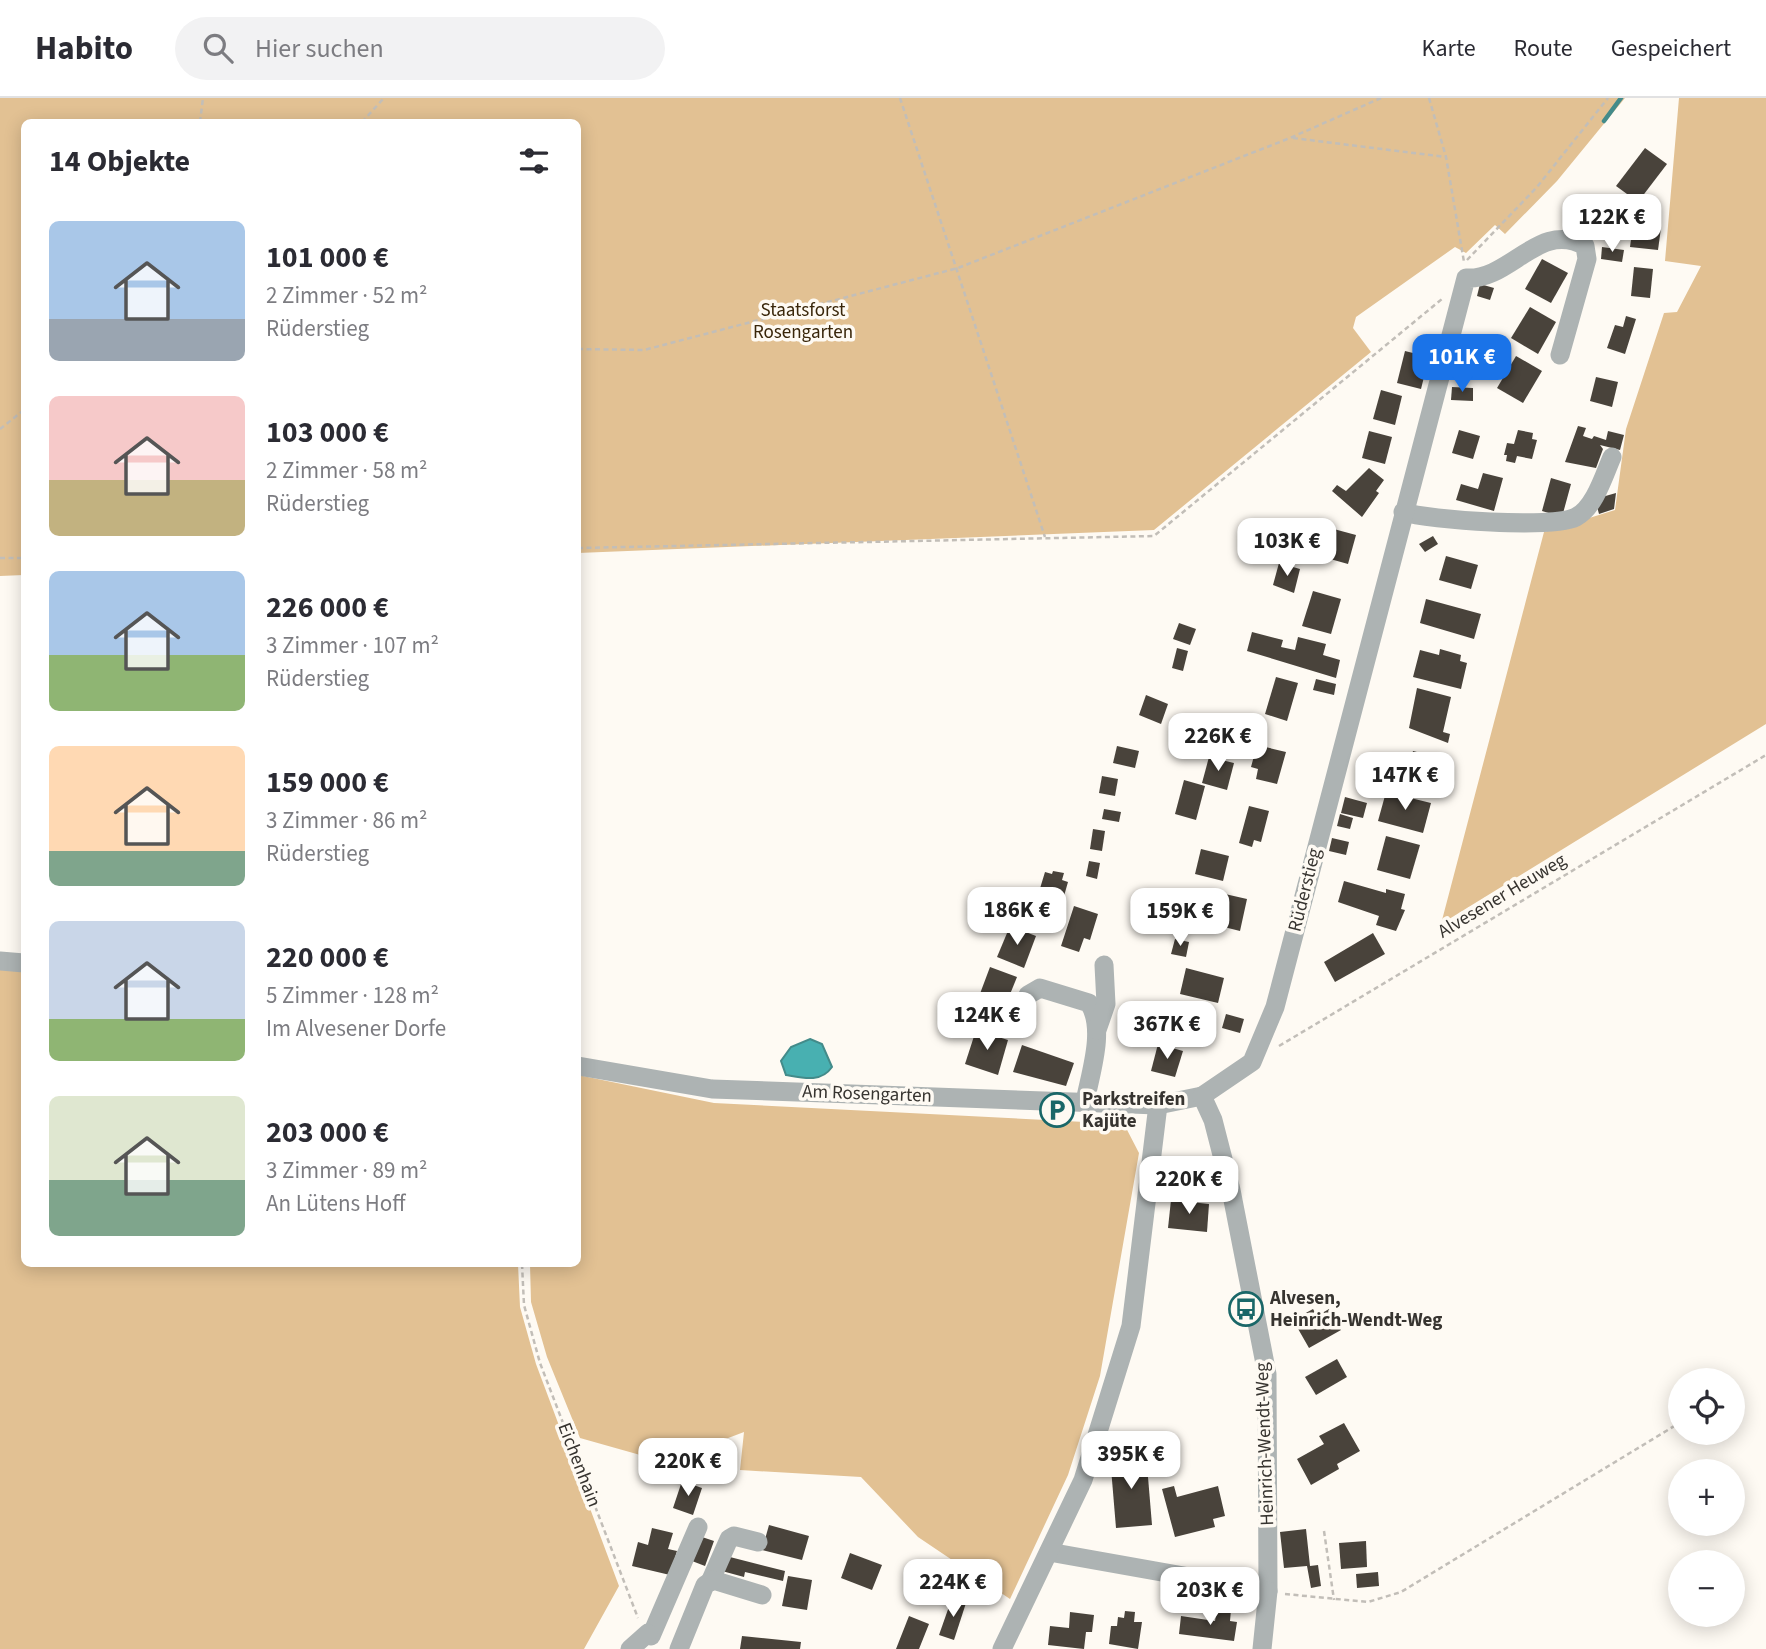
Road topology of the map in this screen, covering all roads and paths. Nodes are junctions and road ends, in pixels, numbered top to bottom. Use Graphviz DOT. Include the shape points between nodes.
graph roads {
  1 [pos="203,98"];
  2 [pos="384,98"];
  3 [pos="900,98"];
  4 [pos="1381,98"];
  5 [pos="1429,98"];
  6 [pos="1608,98"];
  7 [pos="200,119"];
  8 [pos="365,119"];
  9 [pos="1290,138"];
  10 [pos="1446,157"];
  11 [pos="958,268"];
  12 [pos="1465,271"];
  13 [pos="581,349"];
  14 [pos="1560,355"];
  15 [pos="21,412"];
  16 [pos="0,429"];
  17 [pos="1612,457"];
  18 [pos="1403,512"];
  19 [pos="1045,538"];
  20 [pos="581,548"];
  21 [pos="0,558"];
  22 [pos="21,558"];
  23 [pos="1766,755"];
  24 [pos="0,961"];
  25 [pos="21,963"];
  26 [pos="1104,965"];
  27 [pos="1023,1009"];
  28 [pos="1096,1030"];
  29 [pos="1276,1048"];
  30 [pos="581,1067"];
  31 [pos="1202,1096"];
  32 [pos="1085,1102"];
  33 [pos="1158,1105"];
  34 [pos="522,1267"];
  35 [pos="1668,1430"];
  36 [pos="698,1527"];
  37 [pos="1324,1531"];
  38 [pos="758,1542"];
  39 [pos="1049,1552"];
  40 [pos="710,1582"];
  41 [pos="1268,1591"];
  42 [pos="762,1595"];
  43 [pos="1334,1600"];
  44 [pos="647,1633"];
  45 [pos="631,1649"];
  46 [pos="670,1649"];
  47 [pos="680,1649"];
  48 [pos="1002,1649"];
  49 [pos="1262,1649"];
  1 -- 7 [label="path"];
  2 -- 8 [label="path"];
  3 -- 11 [label="path"];
  4 -- 9 [label="path"];
  5 -- 10 [label="path"];
  6 -- 12 [label="path"];
  9 -- 10 [label="path"];
  9 -- 11 [label="path"];
  10 -- 12 [label="path"];
  11 -- 13 [label="path" via="644,350"];
  11 -- 19 [label="path"];
  12 -- 14 [label="street" via="1483,277 1539,243 1558,240 1585,246 1587,259"];
  12 -- 18 [label="street, Rüderstieg"];
  12 -- 19 [label="path" via="1154,536"];
  15 -- 16 [label="path"];
  17 -- 18 [label="street" via="1582,512 1551,524"];
  18 -- 31 [label="street, Rüderstieg" via="1275,1007 1252,1062"];
  19 -- 20 [label="path"];
  21 -- 22 [label="path"];
  23 -- 29 [label="path, Alvesener Heuweg"];
  24 -- 25 [label="street"];
  26 -- 28 [label="street" via="1106,1004"];
  27 -- 28 [label="street" via="1033,990 1045,989 1089,1003"];
  28 -- 32 [label="street"];
  30 -- 32 [label="street, Am Rosengarten" via="712,1089"];
  31 -- 33 [label="street, Am Rosengarten"];
  31 -- 41 [label="street, Heinrich-Wendt-Weg" via="1231,1190 1267,1374"];
  32 -- 33 [label="street, Am Rosengarten"];
  33 -- 39 [label="street" via="1131,1326 1083,1480"];
  34 -- 44 [label="path, Eichenhain" via="524,1305 540,1363"];
  35 -- 43 [label="path" via="1401,1592 1368,1602"];
  36 -- 44 [label="street"];
  37 -- 43 [label="path"];
  38 -- 40 [label="street" via="729,1539"];
  39 -- 41 [label="street"];
  39 -- 48 [label="street"];
  40 -- 42 [label="street"];
  40 -- 47 [label="street"];
  41 -- 43 [label="path"];
  41 -- 49 [label="street, Heinrich-Wendt-Weg"];
  44 -- 45 [label="street"];
  44 -- 46 [label="street"];
}
